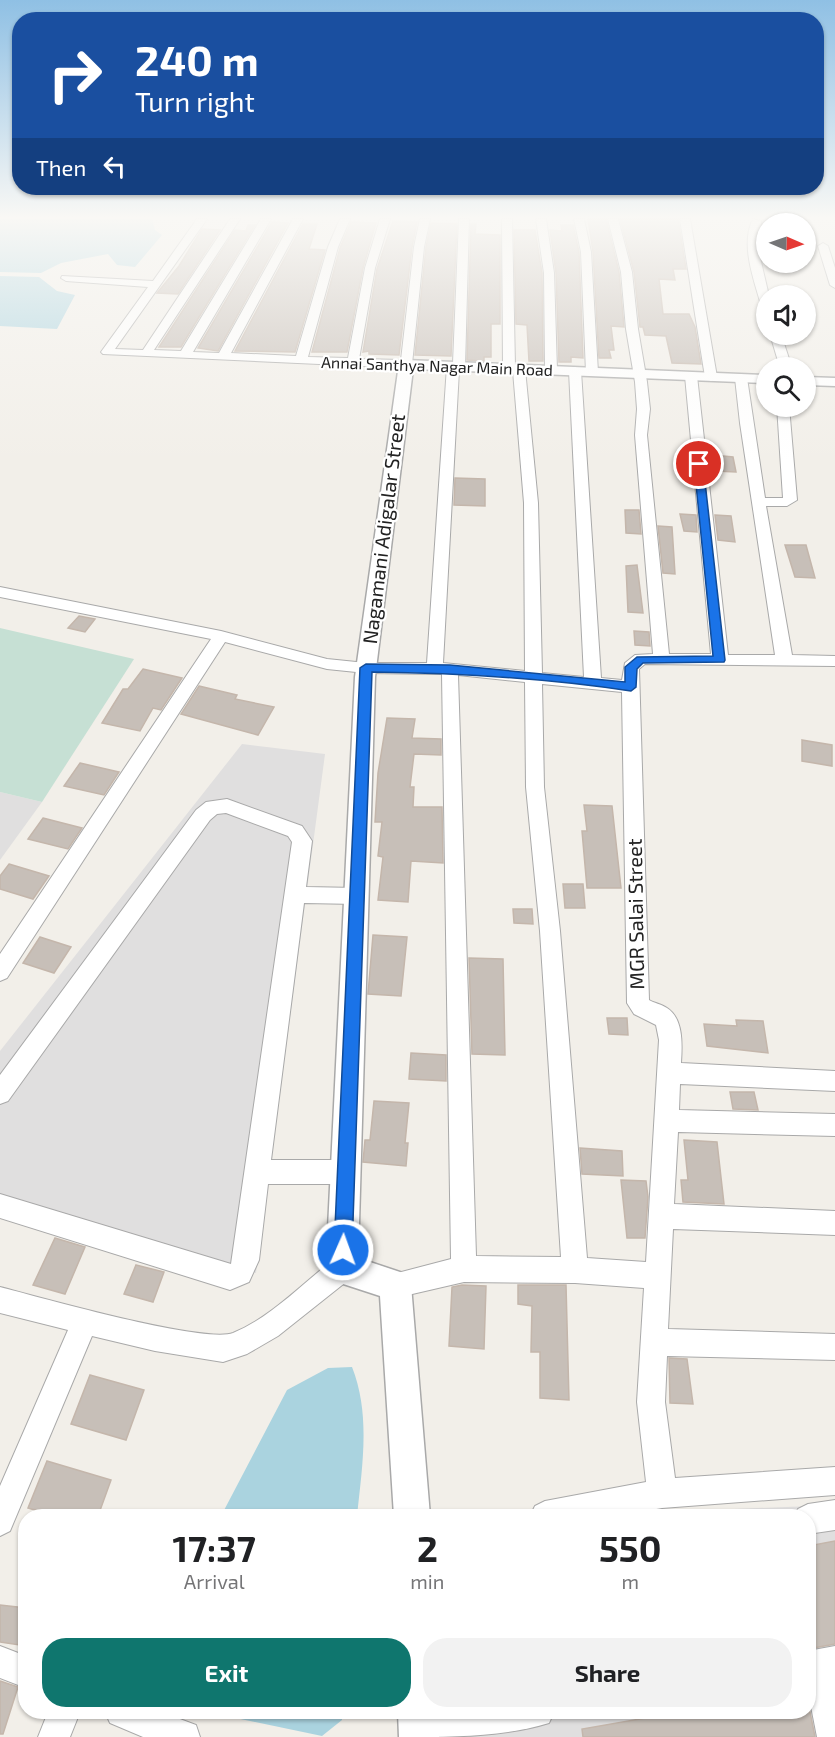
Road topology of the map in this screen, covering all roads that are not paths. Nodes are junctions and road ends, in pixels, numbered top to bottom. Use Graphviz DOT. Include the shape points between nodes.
graph roads {
  1 [pos="144,300"];
  2 [pos="176,300"];
  3 [pos="224,300"];
  4 [pos="243,300"];
  5 [pos="318,300"];
  6 [pos="364,300"];
  7 [pos="413,300"];
  8 [pos="460,300"];
  9 [pos="511,300"];
  10 [pos="550,300"];
  11 [pos="588,300"];
  12 [pos="629,300"];
  13 [pos="698,300"];
  14 [pos="146,354"];
  15 [pos="185,355"];
  16 [pos="223,357"];
  17 [pos="301,360"];
  18 [pos="353,362"];
  19 [pos="406,364"];
  20 [pos="456,366"];
  21 [pos="514,369"];
  22 [pos="551,370"];
  23 [pos="575,371"];
  24 [pos="592,372"];
  25 [pos="640,374"];
  26 [pos="691,376"];
  27 [pos="711,377"];
  28 [pos="741,378"];
  29 [pos="756,379"];
  30 [pos="816,381"];
  31 [pos="835,382"];
  32 [pos="784,417"];
  33 [pos="759,502"];
  34 [pos="0,592"];
  35 [pos="221,636"];
  36 [pos="661,658"];
  37 [pos="784,659"];
  38 [pos="720,660"];
  39 [pos="835,661"];
  40 [pos="366,668"];
  41 [pos="442,668"];
  42 [pos="534,677"];
  43 [pos="593,681"];
  44 [pos="631,687"];
  45 [pos="294,895"];
  46 [pos="357,896"];
  47 [pos="0,972"];
  48 [pos="669,1073"];
  49 [pos="835,1081"];
  50 [pos="0,1093"];
  51 [pos="666,1121"];
  52 [pos="835,1125"];
  53 [pos="258,1172"];
  54 [pos="346,1172"];
  55 [pos="0,1206"];
  56 [pos="662,1216"];
  57 [pos="835,1223"];
  58 [pos="342,1269"];
  59 [pos="464,1269"];
  60 [pos="575,1270"];
  61 [pos="659,1276"];
  62 [pos="396,1285"];
  63 [pos="0,1300"];
  64 [pos="85,1322"];
  65 [pos="655,1342"];
  66 [pos="835,1347"];
  67 [pos="9,1475"];
  68 [pos="835,1482"];
  69 [pos="662,1493"];
  70 [pos="412,1509"];
  71 [pos="581,1509"];
  72 [pos="835,1515"];
  73 [pos="816,1518"];
  74 [pos="0,1521"];
  75 [pos="0,1662"];
  76 [pos="835,1662"];
  77 [pos="816,1666"];
  78 [pos="835,1668"];
  79 [pos="18,1669"];
  80 [pos="61,1719"];
  81 [pos="139,1719"];
  82 [pos="497,1722"];
  83 [pos="418,1726"];
  84 [pos="54,1737"];
  85 [pos="184,1737"];
  86 [pos="833,1737"];
  1 -- 14 [label="street, Annai Santhya Nagar Main Road" via="107,352"];
  2 -- 14 [label="street"];
  3 -- 15 [label="street"];
  4 -- 16 [label="street"];
  5 -- 17 [label="street"];
  6 -- 18 [label="street"];
  7 -- 19 [label="street"];
  8 -- 20 [label="street"];
  9 -- 21 [label="street"];
  10 -- 22 [label="street"];
  11 -- 24 [label="street"];
  12 -- 25 [label="street"];
  13 -- 27 [label="street"];
  14 -- 15 [label="street, Annai Santhya Nagar Main Road"];
  15 -- 16 [label="street, Annai Santhya Nagar Main Road"];
  16 -- 17 [label="street, Annai Santhya Nagar Main Road"];
  17 -- 18 [label="street, Annai Santhya Nagar Main Road"];
  18 -- 19 [label="street, Annai Santhya Nagar Main Road"];
  19 -- 20 [label="street, Annai Santhya Nagar Main Road"];
  19 -- 40 [label="street, Nagamani Adigalar Street"];
  20 -- 21 [label="street, Annai Santhya Nagar Main Road"];
  20 -- 41 [label="street"];
  21 -- 22 [label="street, Annai Santhya Nagar Main Road"];
  21 -- 42 [label="street" via="531,503"];
  22 -- 23 [label="street, Annai Santhya Nagar Main Road"];
  23 -- 24 [label="street, Annai Santhya Nagar Main Road"];
  23 -- 43 [label="street"];
  24 -- 25 [label="street, Annai Santhya Nagar Main Road"];
  25 -- 26 [label="street, Annai Santhya Nagar Main Road"];
  25 -- 36 [label="street" via="641,435"];
  26 -- 27 [label="street, Annai Santhya Nagar Main Road"];
  26 -- 38 [label="street"];
  27 -- 28 [label="street, Annai Santhya Nagar Main Road"];
  28 -- 29 [label="street, Annai Santhya Nagar Main Road"];
  28 -- 33 [label="street"];
  30 -- 31 [label="street"];
  32 -- 33 [label="street" via="790,500"];
  33 -- 37 [label="street"];
  34 -- 35 [label="street"];
  35 -- 40 [label="street" via="327,664"];
  35 -- 47 [label="street"];
  36 -- 38 [label="street, MGR Salai Street"];
  36 -- 44 [label="street, MGR Salai Street" via="636,662 630,674"];
  37 -- 38 [label="street, MGR Salai Street"];
  37 -- 39 [label="street, MGR Salai Street"];
  40 -- 41 [label="street"];
  40 -- 46 [label="street, Nagamani Adigalar Street"];
  41 -- 42 [label="street"];
  41 -- 59 [label="street"];
  42 -- 43 [label="street"];
  42 -- 60 [label="street" via="535,788 550,931"];
  43 -- 44 [label="street"];
  44 -- 48 [label="street, MGR Salai Street" via="638,1003 662,1016 669,1025"];
  45 -- 46 [label="street"];
  45 -- 50 [label="street" via="302,841 295,831 227,806 213,807 203,815"];
  45 -- 53 [label="street"];
  46 -- 54 [label="street, Nagamani Adigalar Street"];
  48 -- 49 [label="street"];
  48 -- 51 [label="street, MGR Salai Street"];
  51 -- 52 [label="street"];
  51 -- 56 [label="street, MGR Salai Street"];
  53 -- 54 [label="street"];
  53 -- 55 [label="street" via="246,1260 240,1273 230,1277"];
  54 -- 58 [label="street, Nagamani Adigalar Street"];
  56 -- 57 [label="street"];
  56 -- 61 [label="street, MGR Salai Street"];
  58 -- 62 [label="street"];
  58 -- 64 [label="street" via="257,1335 223,1350"];
  59 -- 60 [label="street"];
  59 -- 62 [label="street"];
  60 -- 61 [label="street"];
  61 -- 65 [label="street, MGR Salai Street"];
  62 -- 70 [label="street"];
  63 -- 64 [label="street"];
  64 -- 67 [label="street"];
  65 -- 66 [label="street"];
  65 -- 69 [label="street, MGR Salai Street" via="651,1402"];
  67 -- 74 [label="street"];
  68 -- 69 [label="street"];
  69 -- 71 [label="street"];
  72 -- 73 [label="street"];
  75 -- 79 [label="street"];
  76 -- 77 [label="street"];
  78 -- 86 [label="street" via="824,1688"];
  80 -- 84 [label="street"];
  81 -- 85 [label="street"];
  82 -- 83 [label="street"];
}
